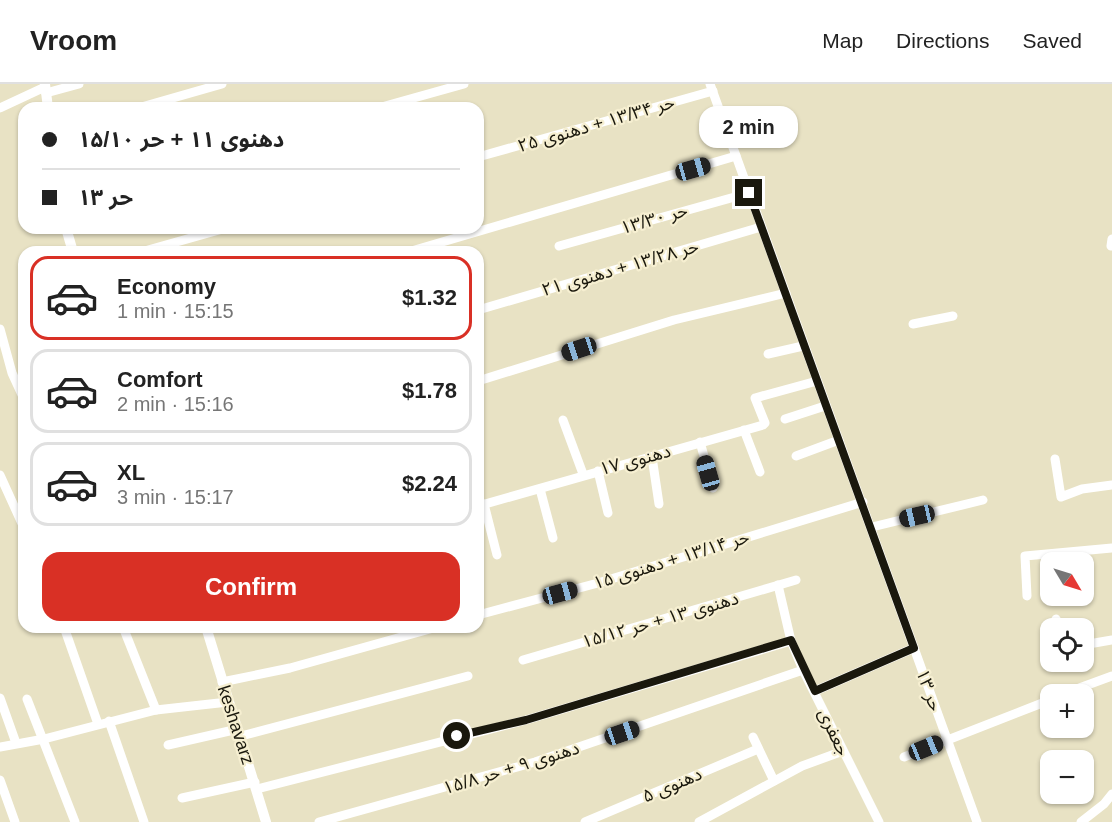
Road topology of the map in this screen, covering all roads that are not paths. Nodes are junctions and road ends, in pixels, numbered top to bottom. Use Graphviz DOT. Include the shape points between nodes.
graph roads {
  1 [pos="79,84"];
  2 [pos="222,84"];
  3 [pos="464,84"];
  4 [pos="199,87"];
  5 [pos="45,88"];
  6 [pos="711,88"];
  7 [pos="155,102"];
  8 [pos="400,102"];
  9 [pos="0,108"];
  10 [pos="484,155"];
  11 [pos="736,156"];
  12 [pos="749,193"];
  13 [pos="761,227"];
  14 [pos="484,230"];
  15 [pos="205,234"];
  16 [pos="470,234"];
  17 [pos="162,246"];
  18 [pos="428,246"];
  19 [pos="559,246"];
  20 [pos="786,293"];
  21 [pos="484,308"];
  22 [pos="953,316"];
  23 [pos="913,324"];
  24 [pos="0,329"];
  25 [pos="803,345"];
  26 [pos="768,354"];
  27 [pos="484,379"];
  28 [pos="817,381"];
  29 [pos="18,386"];
  30 [pos="825,406"];
  31 [pos="785,419"];
  32 [pos="563,420"];
  33 [pos="744,430"];
  34 [pos="839,440"];
  35 [pos="700,442"];
  36 [pos="796,456"];
  37 [pos="652,457"];
  38 [pos="1055,459"];
  39 [pos="597,471"];
  40 [pos="760,472"];
  41 [pos="583,474"];
  42 [pos="0,476"];
  43 [pos="1112,485"];
  44 [pos="713,488"];
  45 [pos="540,489"];
  46 [pos="983,500"];
  47 [pos="863,502"];
  48 [pos="484,504"];
  49 [pos="659,504"];
  50 [pos="484,512"];
  51 [pos="608,513"];
  52 [pos="18,515"];
  53 [pos="872,527"];
  54 [pos="553,538"];
  55 [pos="1112,548"];
  56 [pos="497,555"];
  57 [pos="796,580"];
  58 [pos="778,585"];
  59 [pos="1027,596"];
  60 [pos="484,613"];
  61 [pos="66,633"];
  62 [pos="125,633"];
  63 [pos="208,633"];
  64 [pos="415,633"];
  65 [pos="791,640"];
  66 [pos="1112,640"];
  67 [pos="1094,643"];
  68 [pos="914,648"];
  69 [pos="523,660"];
  70 [pos="803,670"];
  71 [pos="468,676"];
  72 [pos="1112,676"];
  73 [pos="222,682"];
  74 [pos="1090,684"];
  75 [pos="815,691"];
  76 [pos="0,698"];
  77 [pos="27,699"];
  78 [pos="228,702"];
  79 [pos="1040,704"];
  80 [pos="156,710"];
  81 [pos="109,721"];
  82 [pos="98,724"];
  83 [pos="239,733"];
  84 [pos="753,737"];
  85 [pos="948,739"];
  86 [pos="44,740"];
  87 [pos="16,743"];
  88 [pos="168,746"];
  89 [pos="0,747"];
  90 [pos="758,749"];
  91 [pos="843,751"];
  92 [pos="904,757"];
  93 [pos="0,780"];
  94 [pos="774,781"];
  95 [pos="256,785"];
  96 [pos="1112,794"];
  97 [pos="182,798"];
  98 [pos="878,821"];
  99 [pos="1081,821"];
  100 [pos="15,822"];
  101 [pos="75,822"];
  102 [pos="144,822"];
  103 [pos="266,822"];
  104 [pos="319,822"];
  105 [pos="585,822"];
  106 [pos="699,822"];
  107 [pos="977,822"];
  1 -- 5 [label="street"];
  2 -- 4 [label="street"];
  3 -- 8 [label="street"];
  4 -- 7 [label="street"];
  5 -- 9 [label="street"];
  6 -- 10 [label="street, حر ۱۳/۳۴ + دهنوی ۲۵"];
  6 -- 11 [label="street, حر ۱۳"];
  11 -- 12 [label="street, حر ۱۳"];
  11 -- 14 [label="street"];
  12 -- 13 [label="street, حر ۱۳"];
  12 -- 19 [label="street, حر ۱۳/۳۰"];
  13 -- 20 [label="street, حر ۱۳"];
  13 -- 21 [label="street, حر ۱۳/۲۸ + دهنوی ۲۱"];
  15 -- 17 [label="street"];
  16 -- 18 [label="street"];
  20 -- 25 [label="street, حر ۱۳"];
  20 -- 27 [label="street" via="663,324"];
  22 -- 23 [label="street"];
  24 -- 29 [label="street"];
  25 -- 26 [label="street"];
  25 -- 28 [label="street, حر ۱۳"];
  28 -- 30 [label="street, حر ۱۳"];
  28 -- 33 [label="street, دهنوی ۱۷" via="754,398 765,423"];
  30 -- 31 [label="street"];
  30 -- 34 [label="street, حر ۱۳"];
  32 -- 41 [label="street"];
  33 -- 35 [label="street, دهنوی ۱۷"];
  33 -- 40 [label="street"];
  34 -- 36 [label="street"];
  34 -- 47 [label="street, حر ۱۳"];
  35 -- 37 [label="street, دهنوی ۱۷"];
  35 -- 44 [label="street"];
  37 -- 39 [label="street, دهنوی ۱۷"];
  37 -- 49 [label="street"];
  38 -- 43 [label="street" via="1061,497"];
  39 -- 41 [label="street, دهنوی ۱۷"];
  39 -- 51 [label="street"];
  41 -- 45 [label="street, دهنوی ۱۷"];
  42 -- 52 [label="street"];
  45 -- 48 [label="street, دهنوی ۱۷"];
  45 -- 54 [label="street"];
  46 -- 53 [label="street"];
  47 -- 53 [label="street, حر ۱۳"];
  47 -- 60 [label="street, حر ۱۳/۱۴ + دهنوی ۱۵"];
  50 -- 56 [label="street"];
  53 -- 68 [label="street, حر ۱۳"];
  55 -- 59 [label="street" via="1025,556"];
  57 -- 58 [label="street, دهنوی ۱۳ + حر ۱۵/۱۲"];
  58 -- 65 [label="street, جعفری"];
  58 -- 69 [label="street, دهنوی ۱۳ + حر ۱۵/۱۲"];
  61 -- 82 [label="street"];
  62 -- 80 [label="street"];
  63 -- 73 [label="street, keshavarz"];
  64 -- 73 [label="street" via="290,668"];
  65 -- 70 [label="street, جعفری"];
  65 -- 95 [label="street" via="526,720"];
  66 -- 67 [label="street"];
  68 -- 75 [label="street"];
  68 -- 85 [label="street, حر ۱۳"];
  70 -- 75 [label="street, جعفری"];
  70 -- 104 [label="street, دهنوی ۹ + حر ۱۵/۸" via="535,762"];
  71 -- 83 [label="street"];
  72 -- 74 [label="street"];
  73 -- 78 [label="street, keshavarz"];
  75 -- 91 [label="street, جعفری"];
  76 -- 87 [label="street"];
  77 -- 86 [label="street"];
  78 -- 80 [label="street"];
  78 -- 83 [label="street, keshavarz"];
  79 -- 85 [label="street"];
  80 -- 81 [label="street"];
  81 -- 82 [label="street"];
  81 -- 102 [label="street"];
  82 -- 86 [label="street"];
  83 -- 88 [label="street"];
  83 -- 95 [label="street, keshavarz"];
  84 -- 90 [label="street"];
  85 -- 92 [label="street"];
  85 -- 107 [label="street, حر ۱۳"];
  86 -- 87 [label="street"];
  86 -- 101 [label="street"];
  87 -- 89 [label="street"];
  90 -- 94 [label="street"];
  90 -- 105 [label="street, دهنوی ۵"];
  91 -- 94 [label="street"];
  91 -- 98 [label="street, جعفری"];
  93 -- 100 [label="street"];
  94 -- 106 [label="street"];
  95 -- 97 [label="street"];
  95 -- 103 [label="street, keshavarz"];
  96 -- 99 [label="street"];
}
